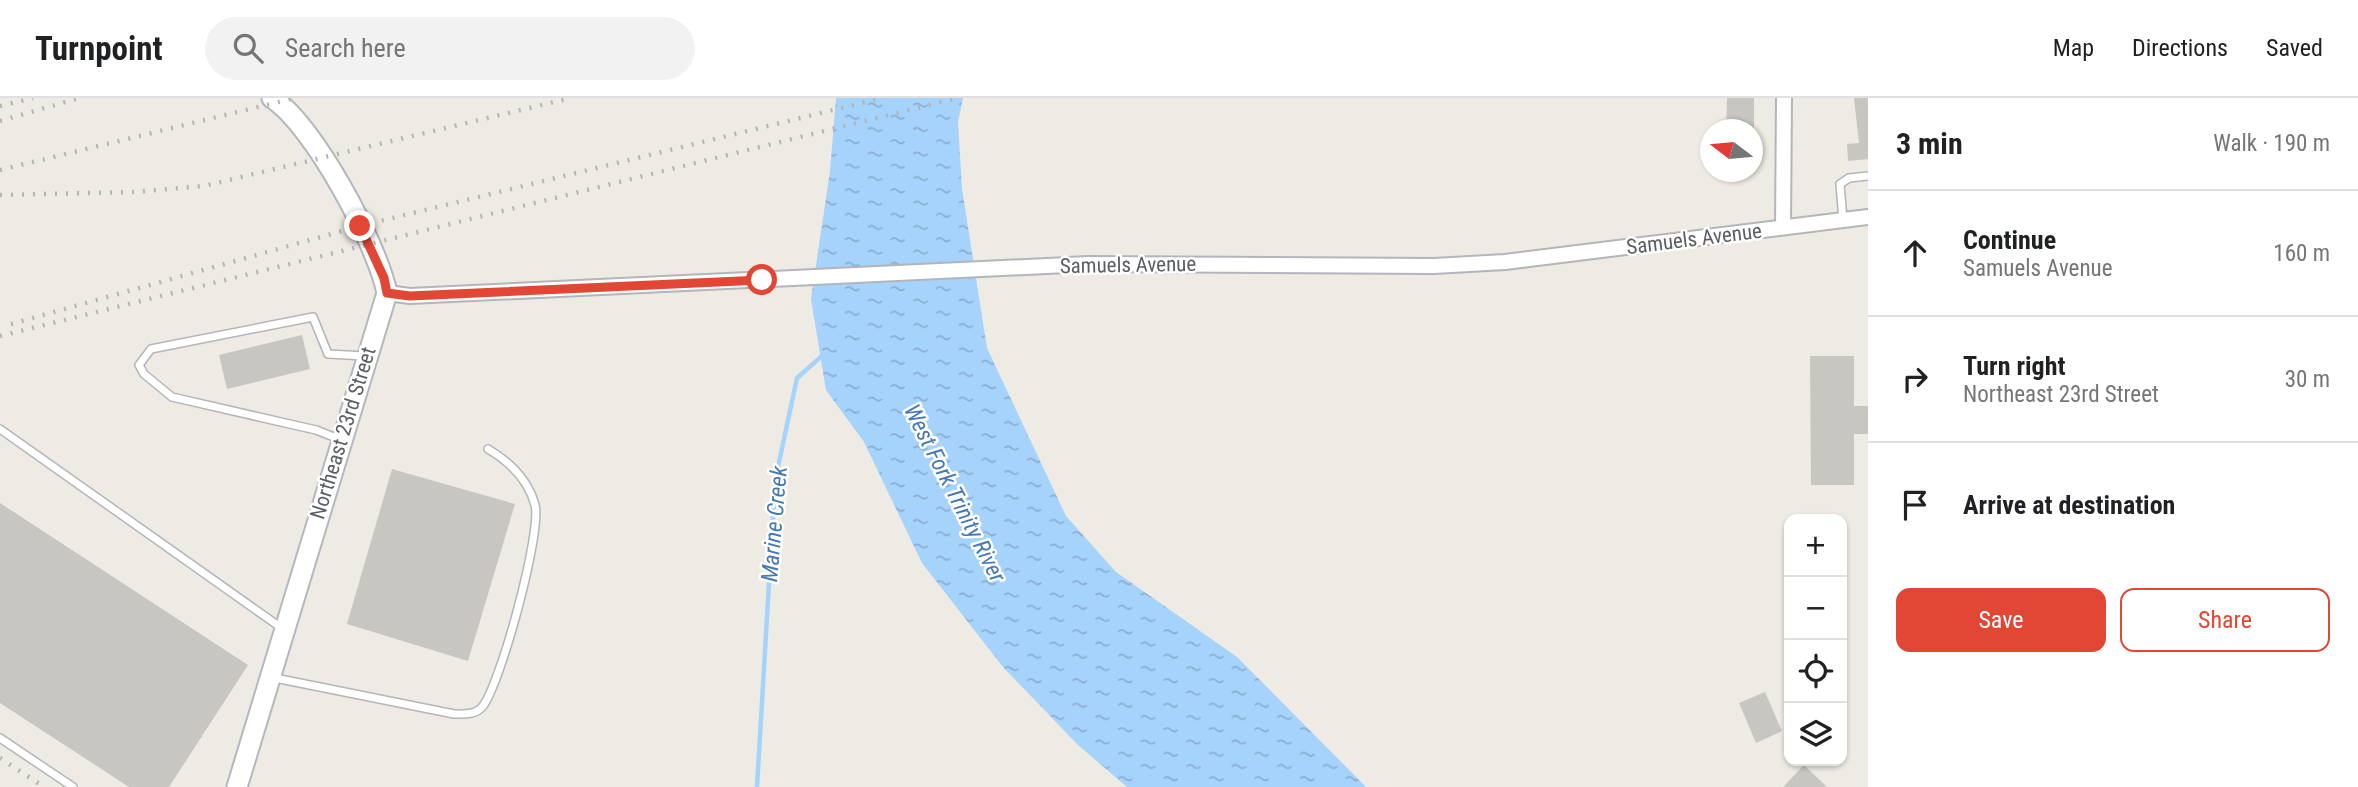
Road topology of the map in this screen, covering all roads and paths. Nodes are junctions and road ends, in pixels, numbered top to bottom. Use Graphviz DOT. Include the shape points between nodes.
graph roads {
  1 [pos="1784,98"];
  2 [pos="275,100"];
  3 [pos="1868,176"];
  4 [pos="1868,217"];
  5 [pos="1843,220"];
  6 [pos="1783,227"];
  7 [pos="387,293"];
  8 [pos="366,356"];
  9 [pos="0,429"];
  10 [pos="341,439"];
  11 [pos="488,449"];
  12 [pos="284,629"];
  13 [pos="270,677"];
  14 [pos="0,738"];
  15 [pos="73,787"];
  16 [pos="237,787"];
  1 -- 6 [label="street"];
  2 -- 7 [label="main road" via="293,113 326,159"];
  3 -- 5 [label="lane" via="1840,184"];
  4 -- 5 [label="street, Samuels Avenue"];
  5 -- 6 [label="street, Samuels Avenue"];
  6 -- 7 [label="street, Samuels Avenue" via="1505,262 1434,266 1088,264 410,296"];
  7 -- 8 [label="main road, Northeast 23rd Street"];
  8 -- 10 [label="main road, Northeast 23rd Street"];
  8 -- 10 [label="lane" via="328,354 313,317 151,349 139,365 172,397"];
  9 -- 12 [label="lane"];
  10 -- 12 [label="main road, Northeast 23rd Street"];
  11 -- 13 [label="lane" via="516,469 529,490 535,507 535,537 498,671 483,706 472,714 454,714"];
  12 -- 13 [label="main road, Northeast 23rd Street"];
  13 -- 16 [label="main road, Northeast 23rd Street"];
  14 -- 15 [label="lane"];
}
